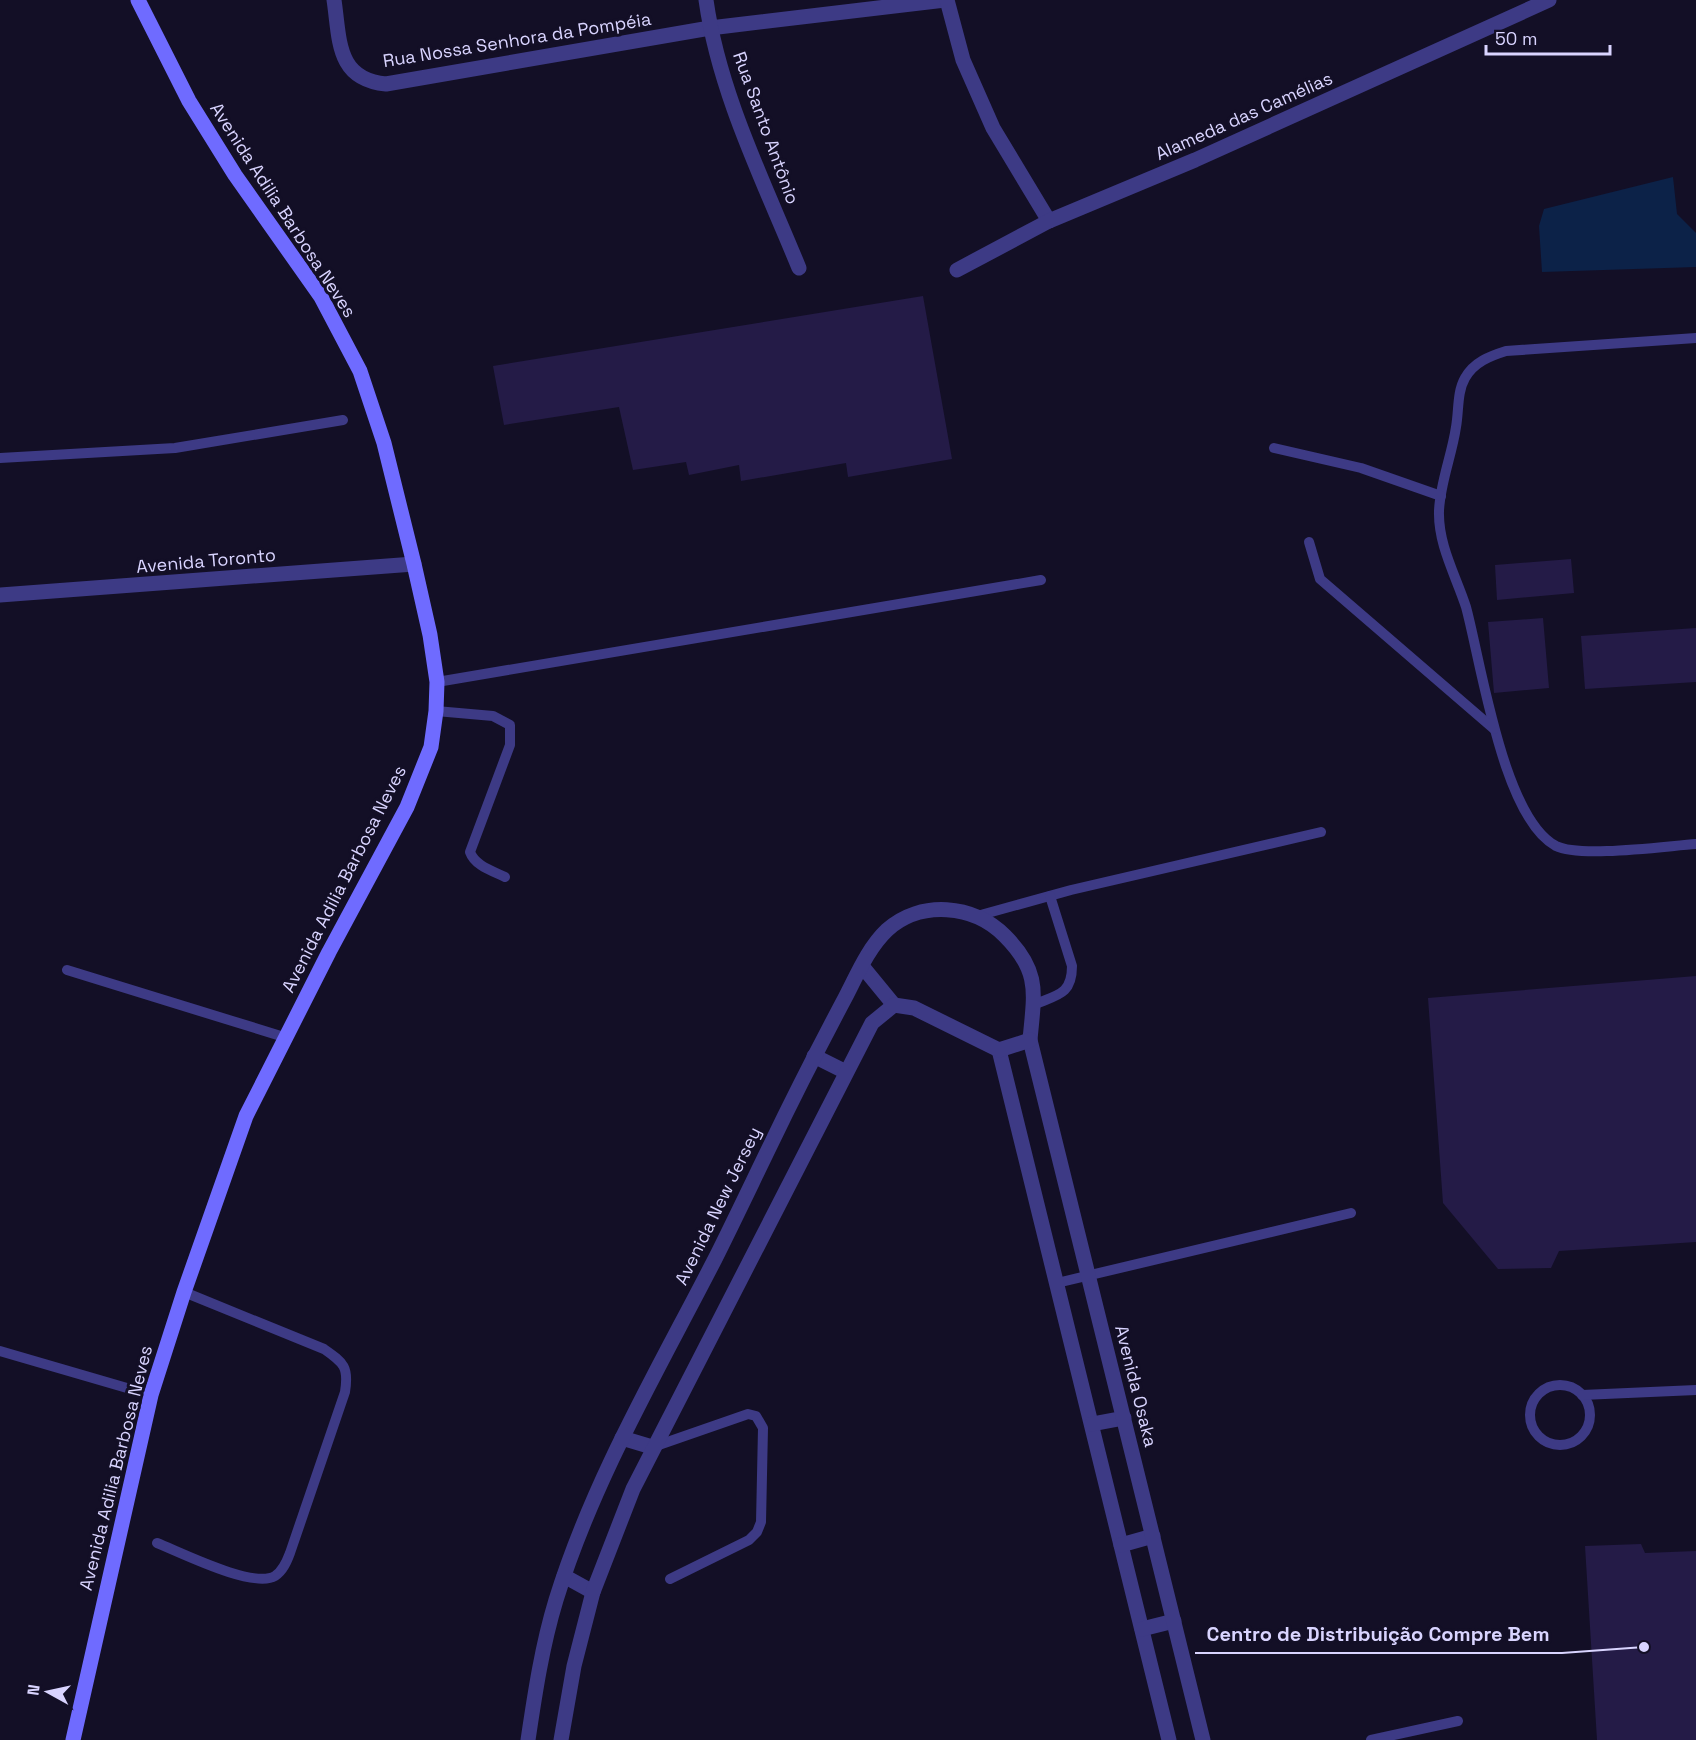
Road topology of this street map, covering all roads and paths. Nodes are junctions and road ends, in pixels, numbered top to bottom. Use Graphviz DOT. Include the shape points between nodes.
graph roads {
  1 [pos="138,0"];
  2 [pos="334,0"];
  3 [pos="706,0"];
  4 [pos="946,0"];
  5 [pos="1549,0"];
  6 [pos="710,27"];
  7 [pos="1049,221"];
  8 [pos="799,268"];
  9 [pos="957,270"];
  10 [pos="1696,338"];
  11 [pos="343,420"];
  12 [pos="1274,448"];
  13 [pos="0,458"];
  14 [pos="1441,496"];
  15 [pos="1308,542"];
  16 [pos="414,564"];
  17 [pos="1041,580"];
  18 [pos="0,595"];
  19 [pos="437,682"];
  20 [pos="436,711"];
  21 [pos="1494,729"];
  22 [pos="1321,832"];
  23 [pos="1696,844"];
  24 [pos="505,877"];
  25 [pos="1050,896"];
  26 [pos="977,916"];
  27 [pos="862,966"];
  28 [pos="67,970"];
  29 [pos="894,1005"];
  30 [pos="1034,1005"];
  31 [pos="284,1037"];
  32 [pos="1030,1040"];
  33 [pos="999,1050"];
  34 [pos="814,1056"];
  35 [pos="846,1072"];
  36 [pos="1351,1213"];
  37 [pos="1088,1275"];
  38 [pos="1057,1283"];
  39 [pos="184,1292"];
  40 [pos="0,1351"];
  41 [pos="1696,1390"];
  42 [pos="151,1395"];
  43 [pos="1582,1395"];
  44 [pos="1124,1418"];
  45 [pos="1092,1425"];
  46 [pos="622,1438"];
  47 [pos="652,1447"];
  48 [pos="1153,1536"];
  49 [pos="157,1543"];
  50 [pos="1121,1545"];
  51 [pos="564,1576"];
  52 [pos="670,1579"];
  53 [pos="593,1592"];
  54 [pos="1174,1621"];
  55 [pos="1142,1629"];
  56 [pos="1458,1721"];
  57 [pos="73,1740"];
  58 [pos="528,1740"];
  59 [pos="561,1740"];
  60 [pos="1170,1740"];
  61 [pos="1203,1740"];
  62 [pos="1371,1740"];
  1 -- 16 [label="street, Avenida Adilia Barbosa Neves" via="189,101 235,175 321,297 360,371 384,443"];
  2 -- 6 [label="street, Rua Nossa Senhora da Pompéia" via="346,64 370,82 386,84"];
  3 -- 6 [label="street, Rua Santo Antônio"];
  4 -- 6 [label="street, Rua Nossa Senhora da Pompéia"];
  4 -- 7 [label="street" via="963,60 993,128"];
  5 -- 7 [label="street, Alameda das Camélias" via="1196,160"];
  6 -- 8 [label="street, Rua Santo Antônio" via="738,118"];
  7 -- 9 [label="street, Alameda das Camélias"];
  10 -- 14 [label="lane" via="1506,351 1487,357 1466,377 1461,389"];
  11 -- 13 [label="lane" via="175,448"];
  12 -- 14 [label="lane" via="1361,468"];
  14 -- 21 [label="lane" via="1441,529 1465,606"];
  15 -- 21 [label="lane" via="1320,579"];
  16 -- 18 [label="street, Avenida Toronto"];
  16 -- 19 [label="street, Avenida Adilia Barbosa Neves"];
  17 -- 19 [label="lane"];
  19 -- 20 [label="street, Avenida Adilia Barbosa Neves"];
  20 -- 24 [label="lane" via="493,717 510,725 510,745 470,852 481,865"];
  20 -- 31 [label="street, Avenida Adilia Barbosa Neves" via="431,747 407,807"];
  21 -- 23 [label="lane" via="1523,805 1541,836 1558,847 1590,851"];
  22 -- 25 [label="lane"];
  25 -- 26 [label="lane"];
  25 -- 30 [label="lane" via="1072,976 1070,986 1062,993"];
  26 -- 27 [label="street, Avenida New Jersey" via="938,909 910,913 887,930"];
  26 -- 30 [label="street, Avenida New Jersey" via="996,927 1020,951 1035,986"];
  27 -- 29 [label="street"];
  27 -- 34 [label="street, Avenida New Jersey"];
  28 -- 31 [label="lane"];
  29 -- 33 [label="street" via="914,1008"];
  29 -- 35 [label="street" via="877,1017"];
  30 -- 32 [label="street, Avenida New Jersey"];
  31 -- 39 [label="street, Avenida Adilia Barbosa Neves" via="246,1116"];
  32 -- 33 [label="street"];
  32 -- 37 [label="street, Avenida Osaka"];
  33 -- 38 [label="street"];
  34 -- 35 [label="street"];
  34 -- 46 [label="street, Avenida New Jersey"];
  35 -- 47 [label="street"];
  36 -- 37 [label="lane"];
  37 -- 38 [label="lane"];
  37 -- 44 [label="street, Avenida Osaka"];
  38 -- 45 [label="street"];
  39 -- 42 [label="street, Avenida Adilia Barbosa Neves"];
  39 -- 49 [label="lane" via="324,1349 341,1361 348,1373 290,1553 276,1576 254,1579"];
  40 -- 42 [label="lane"];
  41 -- 43 [label="lane"];
  42 -- 57 [label="street, Avenida Adilia Barbosa Neves"];
  43 -- 43 [label="lane" via="1567,1386 1550,1387 1536,1396 1530,1421 1538,1436 1561,1445 1583,1434 1589,1410"];
  44 -- 45 [label="street"];
  44 -- 48 [label="street, Avenida Osaka"];
  45 -- 50 [label="street"];
  46 -- 47 [label="street"];
  46 -- 51 [label="street, Avenida New Jersey"];
  47 -- 52 [label="lane" via="748,1414 756,1416 763,1428 761,1522 757,1532 749,1540"];
  47 -- 53 [label="street"];
  48 -- 50 [label="street"];
  48 -- 54 [label="street, Avenida Osaka"];
  50 -- 55 [label="street"];
  51 -- 53 [label="street"];
  51 -- 58 [label="street, Avenida New Jersey" via="539,1664"];
  53 -- 59 [label="street"];
  54 -- 55 [label="street"];
  54 -- 61 [label="street, Avenida Osaka"];
  55 -- 60 [label="street"];
  56 -- 62 [label="lane"];
}
